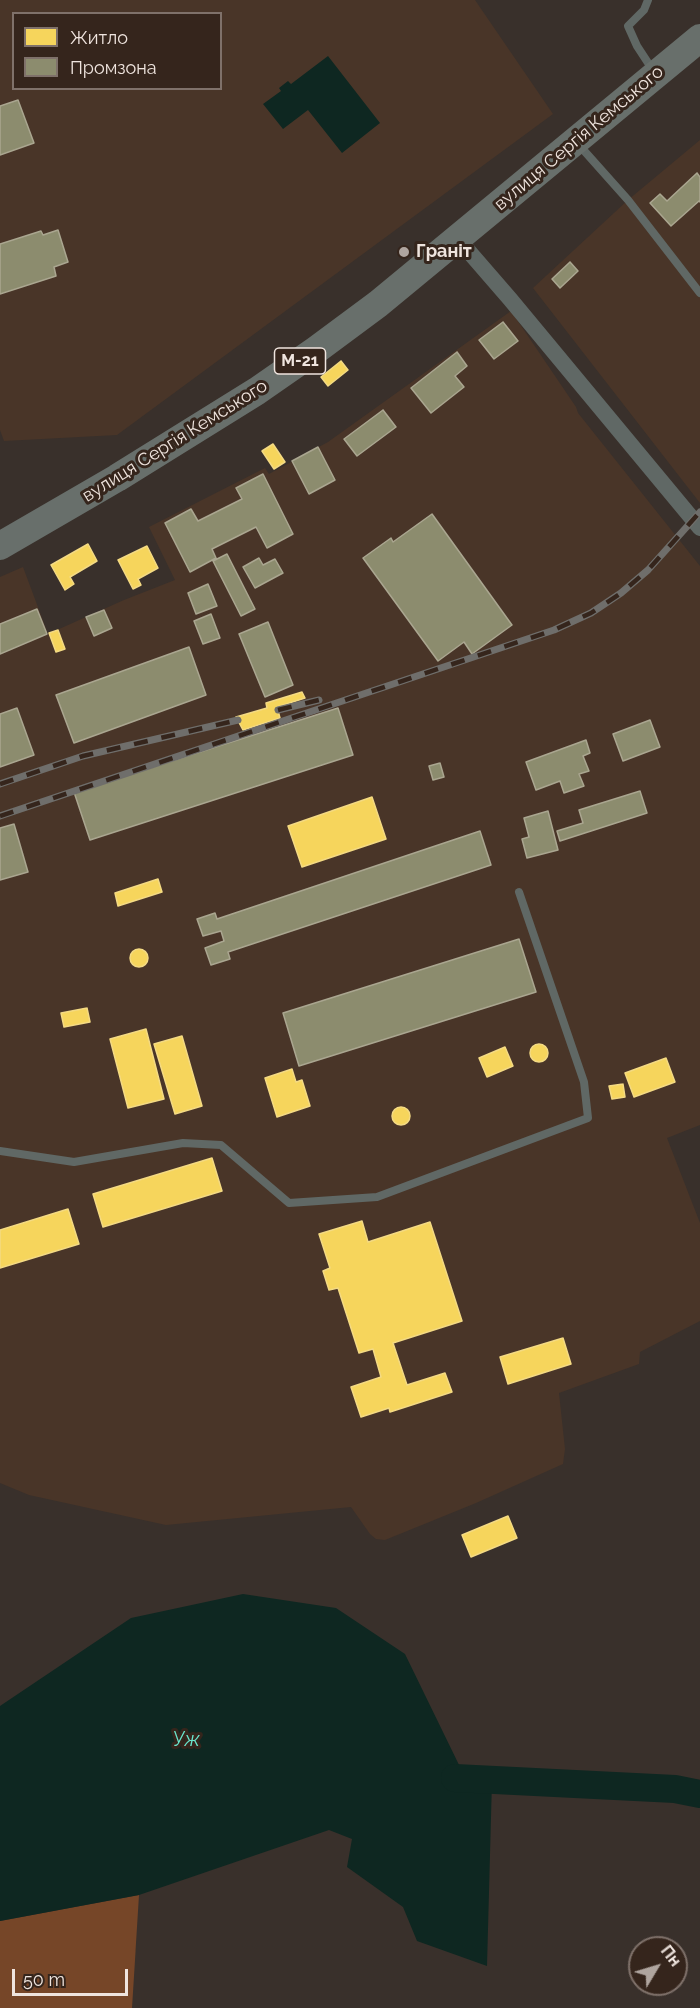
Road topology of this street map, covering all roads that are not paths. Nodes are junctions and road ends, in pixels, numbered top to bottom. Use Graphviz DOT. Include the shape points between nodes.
graph roads {
  1 [pos="648,0"];
  2 [pos="700,38"];
  3 [pos="656,75"];
  4 [pos="576,141"];
  5 [pos="458,239"];
  6 [pos="700,293"];
  7 [pos="700,528"];
  8 [pos="1,544"];
  9 [pos="519,892"];
  10 [pos="0,1151"];
  1 -- 3 [label="lane" via="628,26"];
  2 -- 3 [label="highway, вулиця Сергія Кемського / М-21"];
  3 -- 4 [label="highway, вулиця Сергія Кемського / М-21"];
  4 -- 5 [label="highway, вулиця Сергія Кемського / М-21"];
  4 -- 6 [label="lane"];
  5 -- 7 [label="street"];
  5 -- 8 [label="highway, вулиця Сергія Кемського / М-21" via="378,304 256,391 117,478"];
  9 -- 10 [label="lane" via="584,1082 588,1118 377,1197 290,1203 221,1145 183,1143 74,1162"];
}
